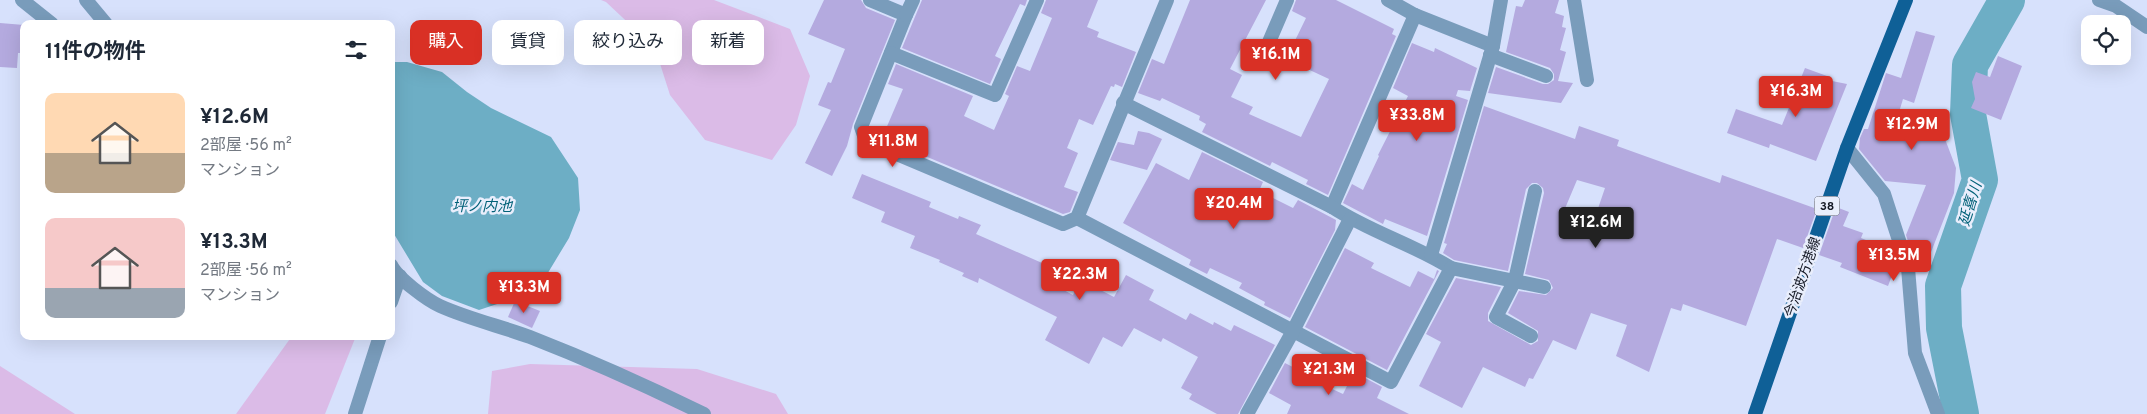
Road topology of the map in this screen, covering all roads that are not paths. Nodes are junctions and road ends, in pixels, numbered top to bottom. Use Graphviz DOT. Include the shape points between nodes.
graph roads {
  1 [pos="22,0"];
  2 [pos="86,0"];
  3 [pos="870,0"];
  4 [pos="913,0"];
  5 [pos="1037,0"];
  6 [pos="1167,0"];
  7 [pos="1287,0"];
  8 [pos="1388,0"];
  9 [pos="1501,0"];
  10 [pos="1574,0"];
  11 [pos="1906,0"];
  12 [pos="2099,0"];
  13 [pos="1415,14"];
  14 [pos="906,15"];
  15 [pos="47,20"];
  16 [pos="103,20"];
  17 [pos="2147,27"];
  18 [pos="1492,51"];
  19 [pos="891,53"];
  20 [pos="1260,63"];
  21 [pos="1546,76"];
  22 [pos="1587,80"];
  23 [pos="1123,103"];
  24 [pos="1847,148"];
  25 [pos="1535,191"];
  26 [pos="1332,208"];
  27 [pos="1077,218"];
  28 [pos="1350,219"];
  29 [pos="1431,255"];
  30 [pos="1451,268"];
  31 [pos="396,270"];
  32 [pos="1515,280"];
  33 [pos="1544,287"];
  34 [pos="1294,331"];
  35 [pos="1531,336"];
  36 [pos="379,340"];
  37 [pos="355,414"];
  38 [pos="704,414"];
  39 [pos="1247,414"];
  40 [pos="1755,414"];
  41 [pos="1938,414"];
  1 -- 15 [label="street"];
  2 -- 16 [label="street"];
  3 -- 14 [label="street"];
  4 -- 14 [label="street"];
  5 -- 19 [label="street" via="995,95"];
  6 -- 23 [label="street"];
  7 -- 20 [label="street"];
  8 -- 13 [label="street"];
  9 -- 18 [label="street"];
  10 -- 22 [label="street"];
  11 -- 24 [label="main road, 今治波方港線 / 38"];
  12 -- 17 [label="street" via="2116,6"];
  13 -- 18 [label="street"];
  13 -- 26 [label="street"];
  14 -- 19 [label="street"];
  18 -- 21 [label="street"];
  18 -- 29 [label="street"];
  19 -- 27 [label="street" via="861,127 866,141 1063,224"];
  23 -- 26 [label="street"];
  23 -- 27 [label="street"];
  24 -- 40 [label="main road, 今治波方港線 / 38"];
  24 -- 41 [label="street" via="1884,194 1908,268 1915,353"];
  25 -- 32 [label="street"];
  26 -- 28 [label="street"];
  27 -- 34 [label="street"];
  28 -- 29 [label="street"];
  28 -- 34 [label="street"];
  29 -- 30 [label="street"];
  30 -- 32 [label="street"];
  30 -- 34 [label="street" via="1391,382"];
  31 -- 38 [label="street" via="418,292 439,306 528,336 607,368"];
  32 -- 33 [label="street"];
  32 -- 35 [label="street" via="1496,317"];
  34 -- 39 [label="street"];
  36 -- 37 [label="street"];
}
